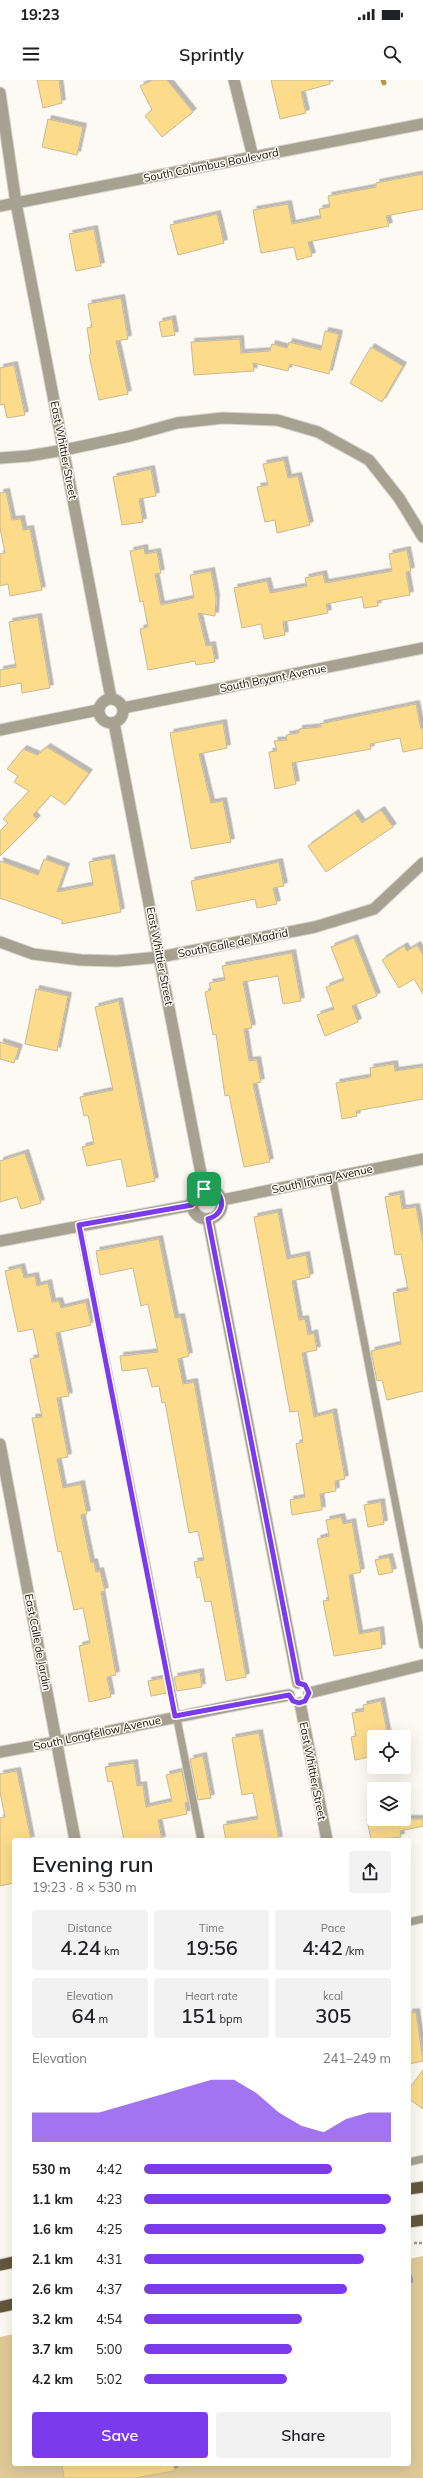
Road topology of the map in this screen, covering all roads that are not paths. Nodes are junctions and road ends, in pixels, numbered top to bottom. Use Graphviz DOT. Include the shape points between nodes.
graph roads {
  1 [pos="234,80"];
  2 [pos="0,93"];
  3 [pos="423,124"];
  4 [pos="253,157"];
  5 [pos="16,203"];
  6 [pos="0,206"];
  7 [pos="64,450"];
  8 [pos="0,458"];
  9 [pos="423,537"];
  10 [pos="423,648"];
  11 [pos="111,698"];
  12 [pos="123,708"];
  13 [pos="98,710"];
  14 [pos="114,723"];
  15 [pos="0,730"];
  16 [pos="423,863"];
  17 [pos="0,942"];
  18 [pos="160,957"];
  19 [pos="423,1159"];
  20 [pos="332,1176"];
  21 [pos="204,1189"];
  22 [pos="222,1200"];
  23 [pos="192,1205"];
  24 [pos="208,1219"];
  25 [pos="79,1225"];
  26 [pos="0,1241"];
  27 [pos="0,1444"];
  28 [pos="423,1645"];
  29 [pos="423,1665"];
  30 [pos="298,1683"];
  31 [pos="309,1693"];
  32 [pos="289,1695"];
  33 [pos="300,1703"];
  34 [pos="175,1716"];
  35 [pos="57,1743"];
  36 [pos="0,1752"];
  37 [pos="75,1838"];
  38 [pos="201,1838"];
  39 [pos="327,1838"];
  40 [pos="423,1919"];
  41 [pos="411,1922"];
  42 [pos="423,2160"];
  43 [pos="411,2162"];
  44 [pos="423,2187"];
  45 [pos="411,2189"];
  46 [pos="423,2220"];
  47 [pos="411,2222"];
  48 [pos="12,2262"];
  49 [pos="0,2265"];
  50 [pos="12,2304"];
  51 [pos="0,2307"];
  1 -- 4 [label="street"];
  2 -- 5 [label="street, East Whittier Street"];
  3 -- 4 [label="street, South Columbus Boulevard"];
  4 -- 5 [label="street, South Columbus Boulevard"];
  5 -- 6 [label="street, South Columbus Boulevard"];
  5 -- 7 [label="street, East Whittier Street"];
  7 -- 8 [label="street"];
  7 -- 9 [label="street" via="177,423 223,418 277,420 318,432 369,460 399,498"];
  7 -- 11 [label="street, East Whittier Street"];
  10 -- 12 [label="street, South Bryant Avenue"];
  11 -- 12 [label="street" via="120,702"];
  11 -- 13 [label="street" via="101,703"];
  12 -- 14 [label="street" via="122,718"];
  13 -- 14 [label="street" via="104,721"];
  13 -- 15 [label="street"];
  14 -- 18 [label="street, East Whittier Street"];
  16 -- 18 [label="street, South Calle de Madrid" via="374,908 315,926"];
  17 -- 18 [label="street, South Calle de Madrid" via="33,954 81,960 117,961"];
  18 -- 21 [label="street, East Whittier Street"];
  19 -- 20 [label="street, South Irving Avenue"];
  20 -- 22 [label="street, South Irving Avenue"];
  20 -- 28 [label="lane"];
  21 -- 22 [label="street" via="216,1191"];
  21 -- 23 [label="street" via="194,1195"];
  22 -- 24 [label="street" via="218,1215"];
  23 -- 24 [label="street" via="195,1214"];
  23 -- 25 [label="street"];
  24 -- 30 [label="street"];
  25 -- 26 [label="street"];
  25 -- 34 [label="lane"];
  27 -- 35 [label="street, East Calle de Jardin"];
  29 -- 31 [label="street"];
  30 -- 31 [label="street" via="305,1685"];
  30 -- 32 [label="street" via="290,1688"];
  31 -- 33 [label="street" via="307,1699"];
  32 -- 33 [label="street" via="293,1701"];
  32 -- 34 [label="street, South Longfellow Avenue"];
  33 -- 39 [label="street, East Whittier Street"];
  34 -- 35 [label="street, South Longfellow Avenue"];
  34 -- 38 [label="lane"];
  35 -- 36 [label="street, South Longfellow Avenue"];
  35 -- 37 [label="street, East Calle de Jardin"];
  40 -- 41 [label="lane"];
  42 -- 43 [label="lane"];
  44 -- 45 [label="main road"];
  46 -- 47 [label="main road"];
  48 -- 49 [label="main road"];
  50 -- 51 [label="main road"];
}
